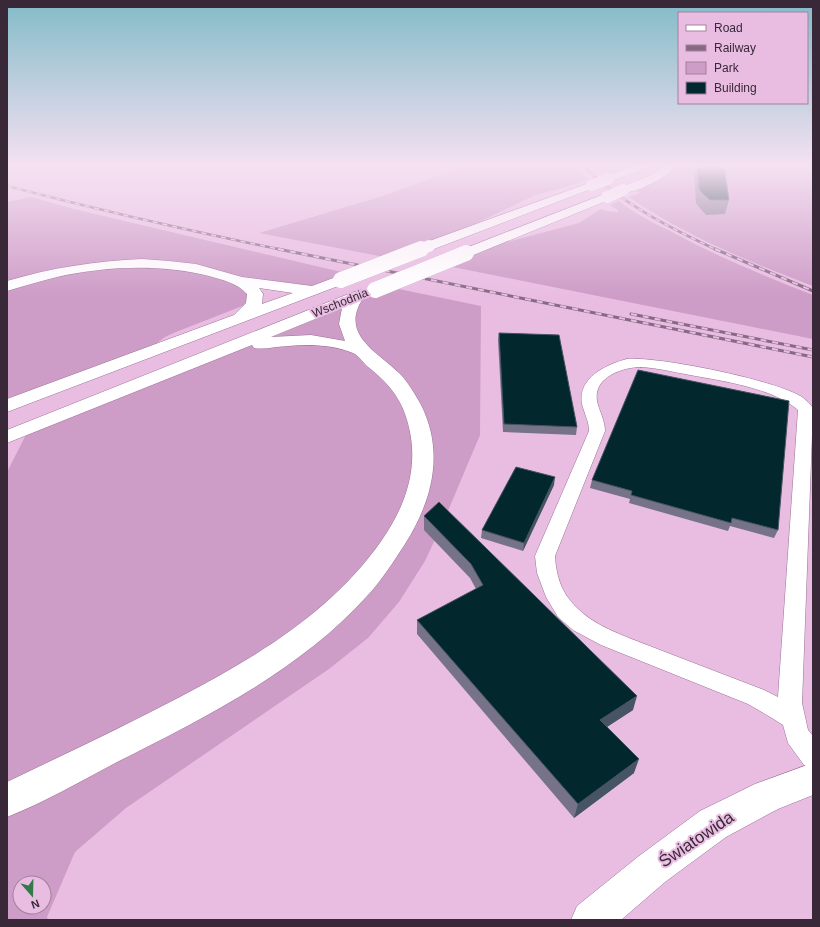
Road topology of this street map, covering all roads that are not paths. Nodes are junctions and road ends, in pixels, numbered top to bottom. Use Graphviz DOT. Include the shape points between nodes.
graph roads {
  1 [pos="527,209"];
  2 [pos="576,209"];
  3 [pos="238,280"];
  4 [pos="335,283"];
  5 [pos="9,285"];
  6 [pos="357,296"];
  7 [pos="240,318"];
  8 [pos="361,350"];
  9 [pos="219,351"];
  10 [pos="8,406"];
  11 [pos="7,436"];
  12 [pos="793,719"];
  13 [pos="813,757"];
  14 [pos="813,779"];
  15 [pos="7,800"];
  16 [pos="591,920"];
  1 -- 4 [label="street, Wschodnia, bridge"];
  2 -- 6 [label="street, Wschodnia, bridge"];
  3 -- 4 [label="street" via="301,289"];
  3 -- 5 [label="street" via="188,267 135,264 68,271"];
  3 -- 7 [label="street" via="252,289 256,299"];
  4 -- 7 [label="street, Wschodnia"];
  6 -- 8 [label="street" via="349,309 347,320 353,338"];
  6 -- 9 [label="street, Wschodnia"];
  7 -- 10 [label="street, Wschodnia"];
  8 -- 9 [label="street" via="336,343 304,339"];
  8 -- 15 [label="street" via="394,379 408,398 420,429 423,450 420,489 410,516 390,550 371,574 329,617 281,655 156,726"];
  9 -- 11 [label="street, Wschodnia"];
  12 -- 12 [label="lane" via="790,703 806,409 804,404 774,390 648,363 627,363 605,372 589,391 589,400 598,421 597,432 545,556 545,567 554,594 572,617 596,634 756,697"];
  12 -- 13 [label="lane" via="797,735"];
  14 -- 16 [label="street, Światowida" via="767,796 713,824 652,869"];
}
